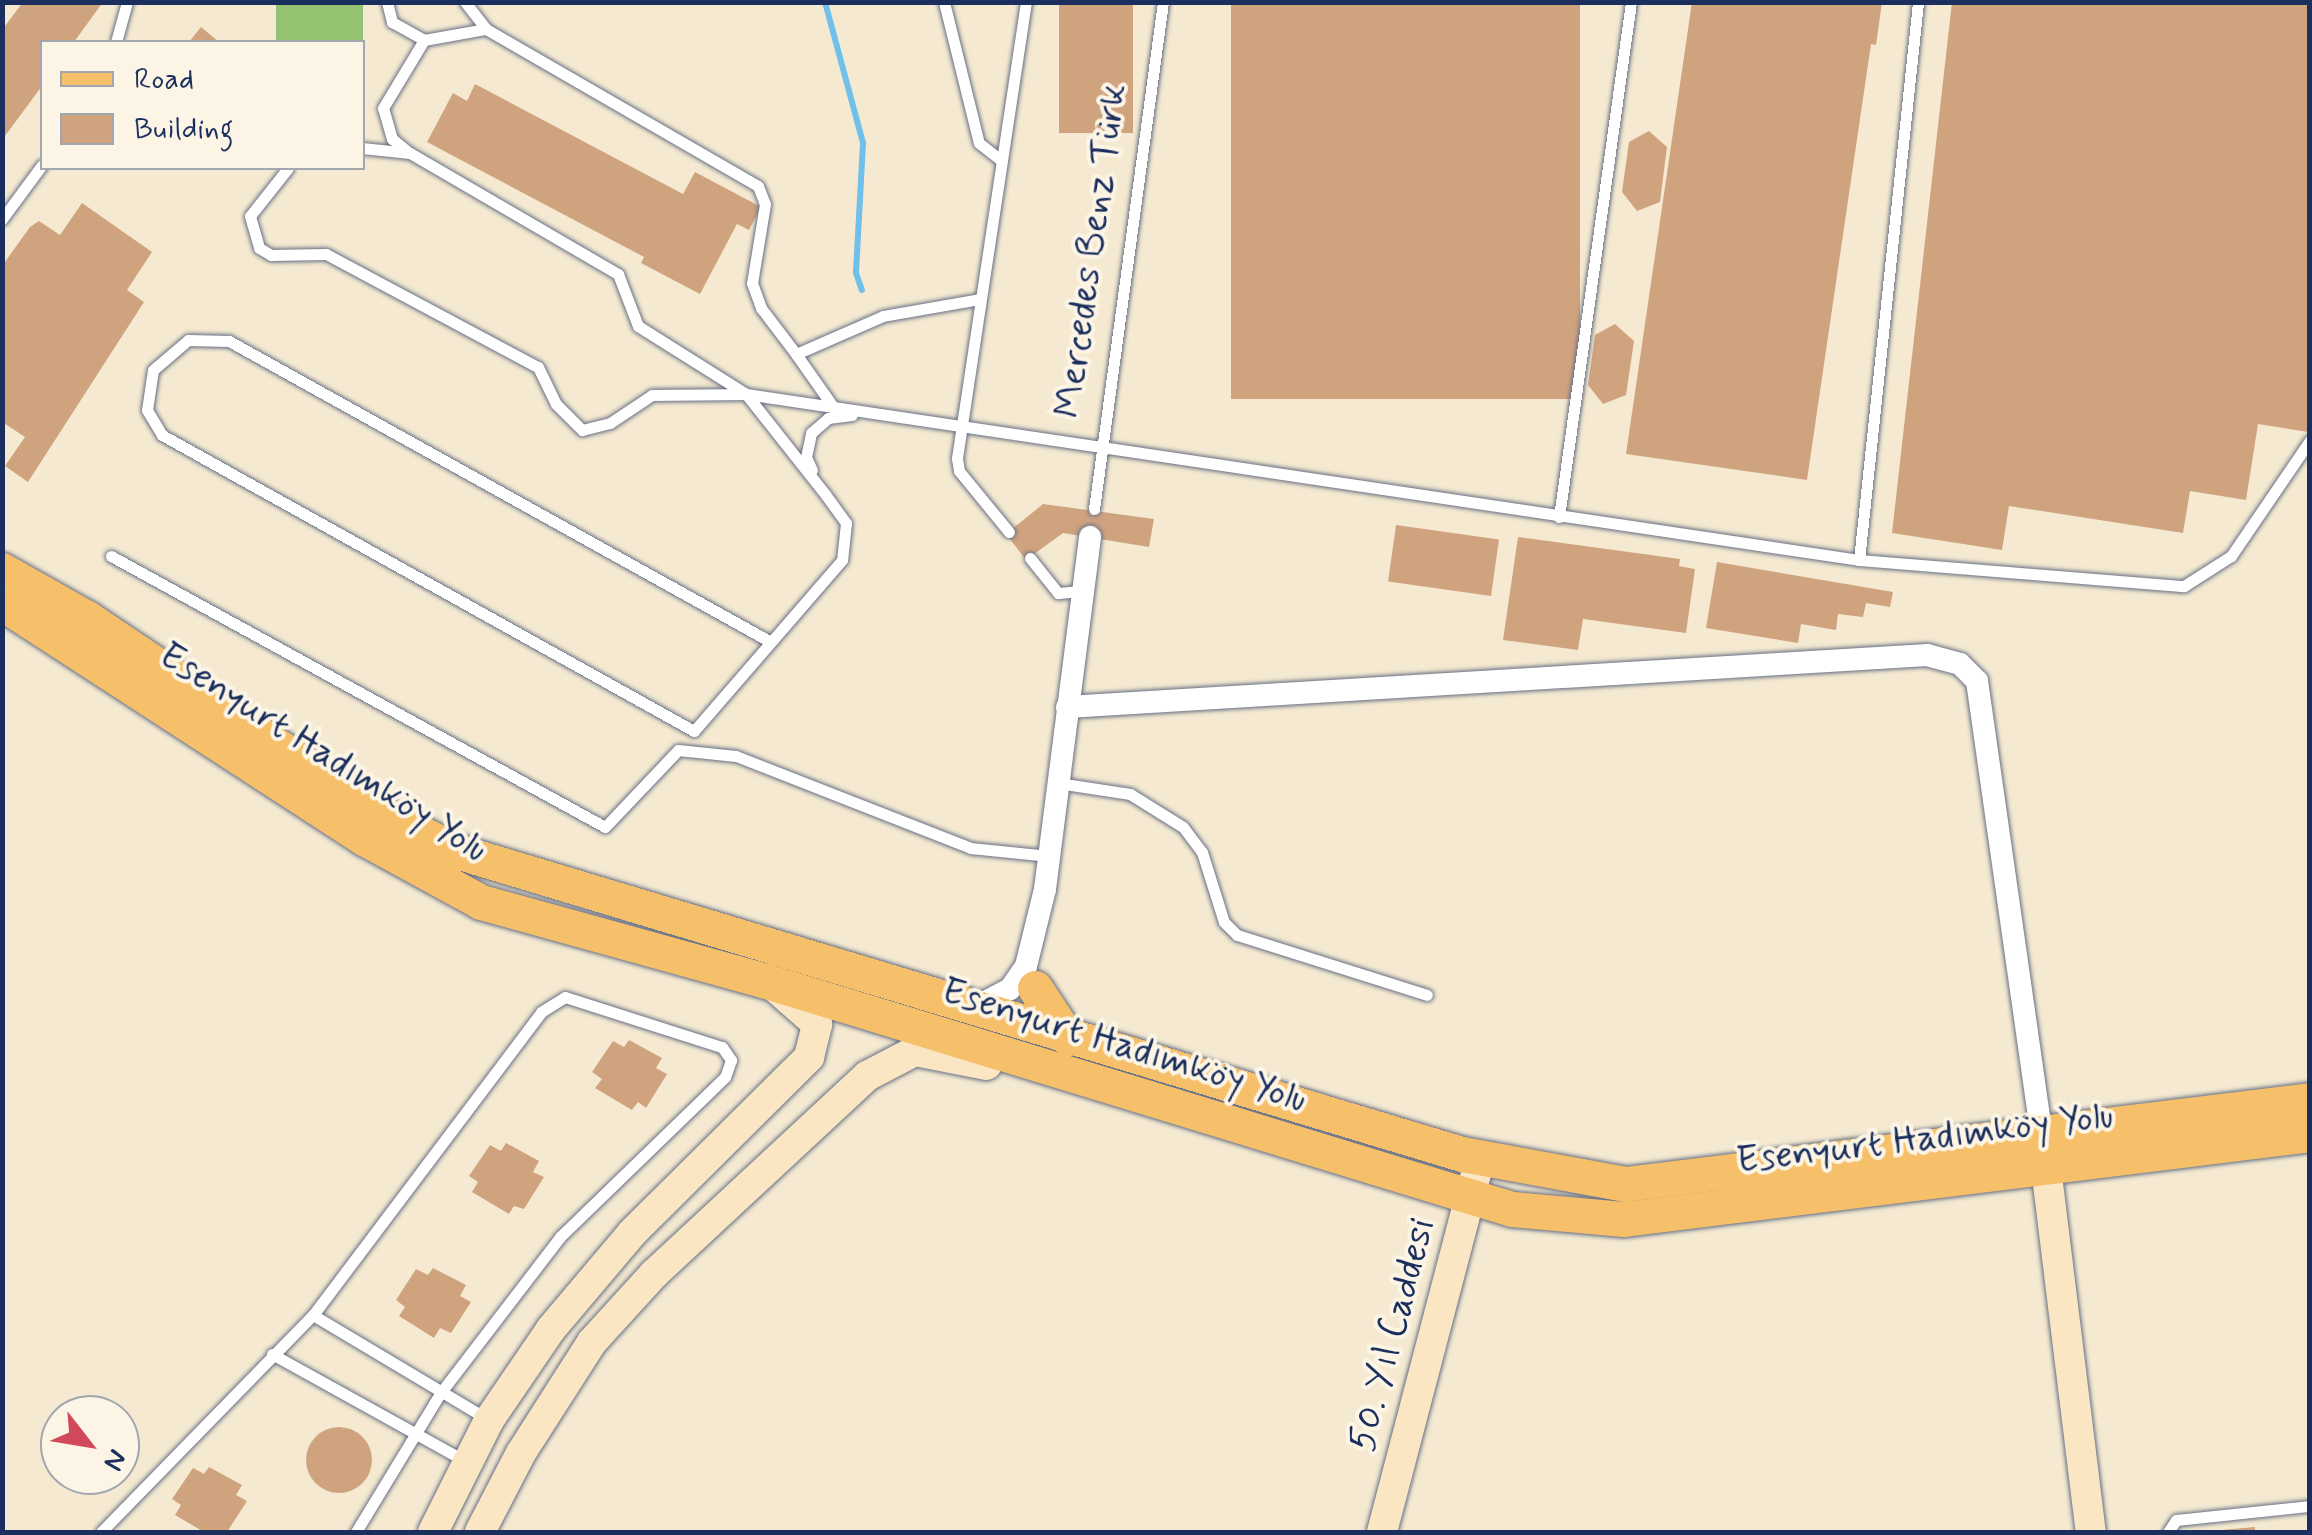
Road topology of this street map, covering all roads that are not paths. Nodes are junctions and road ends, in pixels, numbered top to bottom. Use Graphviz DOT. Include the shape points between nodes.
graph roads {
  1 [pos="126,2"];
  2 [pos="387,2"];
  3 [pos="465,2"];
  4 [pos="944,2"];
  5 [pos="1026,2"];
  6 [pos="1163,2"];
  7 [pos="1630,2"];
  8 [pos="1918,2"];
  9 [pos="486,29"];
  10 [pos="116,40"];
  11 [pos="424,40"];
  12 [pos="365,148"];
  13 [pos="410,153"];
  14 [pos="1002,161"];
  15 [pos="40,167"];
  16 [pos="286,170"];
  17 [pos="2,219"];
  18 [pos="980,300"];
  19 [pos="796,354"];
  20 [pos="746,394"];
  21 [pos="834,408"];
  22 [pos="866,413"];
  23 [pos="961,428"];
  24 [pos="2310,440"];
  25 [pos="1100,450"];
  26 [pos="825,494"];
  27 [pos="1094,510"];
  28 [pos="1559,517"];
  29 [pos="1009,532"];
  30 [pos="1090,537"];
  31 [pos="111,556"];
  32 [pos="1030,558"];
  33 [pos="1858,560"];
  34 [pos="2,570"];
  35 [pos="1082,591"];
  36 [pos="2,603"];
  37 [pos="769,641"];
  38 [pos="1067,708"];
  39 [pos="1058,784"];
  40 [pos="1049,856"];
  41 [pos="1045,889"];
  42 [pos="763,980"];
  43 [pos="1035,988"];
  44 [pos="1427,995"];
  45 [pos="968,1010"];
  46 [pos="1014,1023"];
  47 [pos="1068,1038"];
  48 [pos="990,1049"];
  49 [pos="1038,1063"];
  50 [pos="2310,1100"];
  51 [pos="2310,1134"];
  52 [pos="2044,1152"];
  53 [pos="1480,1158"];
  54 [pos="1470,1196"];
  55 [pos="313,1315"];
  56 [pos="272,1354"];
  57 [pos="441,1392"];
  58 [pos="489,1420"];
  59 [pos="416,1433"];
  60 [pos="466,1461"];
  61 [pos="2310,1506"];
  62 [pos="101,1532"];
  63 [pos="356,1532"];
  64 [pos="433,1532"];
  65 [pos="480,1532"];
  66 [pos="1382,1532"];
  67 [pos="2091,1532"];
  68 [pos="2168,1532"];
  1 -- 10 [label="lane"];
  2 -- 11 [label="lane" via="392,22"];
  3 -- 9 [label="lane"];
  4 -- 14 [label="lane" via="979,143"];
  5 -- 14 [label="lane"];
  6 -- 25 [label="lane, Mercedes Benz Türk"];
  7 -- 28 [label="lane"];
  8 -- 33 [label="lane"];
  9 -- 11 [label="lane"];
  9 -- 19 [label="lane" via="758,186 765,204 752,283 761,308"];
  11 -- 13 [label="lane" via="383,108 392,140"];
  12 -- 13 [label="lane"];
  13 -- 20 [label="lane" via="618,274 638,326"];
  14 -- 18 [label="lane"];
  15 -- 17 [label="lane"];
  16 -- 20 [label="lane" via="250,216 259,248 270,255 326,254 538,367 556,404 582,430 610,424 652,394"];
  18 -- 19 [label="lane" via="883,316"];
  18 -- 23 [label="lane"];
  19 -- 21 [label="lane"];
  20 -- 21 [label="lane"];
  20 -- 26 [label="lane"];
  21 -- 22 [label="lane"];
  22 -- 23 [label="lane"];
  22 -- 26 [label="lane" via="828,418 811,433 806,457"];
  23 -- 25 [label="lane"];
  23 -- 29 [label="lane" via="958,470"];
  24 -- 33 [label="lane" via="2232,556 2184,586"];
  25 -- 27 [label="lane, Mercedes Benz Türk"];
  25 -- 28 [label="lane"];
  26 -- 37 [label="lane" via="846,523 842,560"];
  28 -- 33 [label="lane"];
  30 -- 35 [label="street"];
  31 -- 40 [label="lane" via="605,827 678,750 736,756 971,848"];
  32 -- 35 [label="lane" via="1058,592"];
  34 -- 45 [label="main road, Esenyurt Hadımköy Yolu" via="411,832 495,865"];
  35 -- 38 [label="street"];
  36 -- 42 [label="main road, Esenyurt Hadımköy Yolu" via="364,838 462,893"];
  37 -- 37 [label="lane" via="229,341 188,340 153,370 147,410 162,435 694,731"];
  38 -- 39 [label="street"];
  38 -- 52 [label="street" via="1927,655 1960,664 1977,681"];
  39 -- 40 [label="street"];
  39 -- 44 [label="lane" via="1130,794 1183,826 1202,852 1224,922 1237,935"];
  40 -- 41 [label="street"];
  41 -- 43 [label="street"];
  41 -- 45 [label="street" via="1026,966 1010,989"];
  42 -- 48 [label="main road, Esenyurt Hadımköy Yolu"];
  42 -- 58 [label="main road" via="812,1014 818,1034 809,1057 632,1233 551,1329"];
  43 -- 46 [label="street"];
  43 -- 47 [label="main road"];
  45 -- 46 [label="main road, Esenyurt Hadımköy Yolu"];
  46 -- 47 [label="main road, Esenyurt Hadımköy Yolu"];
  46 -- 48 [label="lane"];
  47 -- 53 [label="main road, Esenyurt Hadımköy Yolu"];
  48 -- 49 [label="main road, Esenyurt Hadımköy Yolu"];
  49 -- 54 [label="main road, Esenyurt Hadımköy Yolu"];
  49 -- 65 [label="main road" via="994,1066 922,1050 867,1076 654,1274 592,1342"];
  50 -- 52 [label="main road, Esenyurt Hadımköy Yolu"];
  51 -- 52 [label="main road, Esenyurt Hadımköy Yolu"];
  52 -- 53 [label="main road, Esenyurt Hadımköy Yolu" via="1625,1184"];
  52 -- 54 [label="main road, Esenyurt Hadımköy Yolu" via="1624,1219 1512,1210"];
  52 -- 67 [label="main road"];
  53 -- 54 [label="main road, 50. Yıl Caddesi"];
  54 -- 66 [label="main road, 50. Yıl Caddesi"];
  55 -- 56 [label="lane"];
  55 -- 57 [label="lane"];
  55 -- 57 [label="lane" via="541,1012 565,998 722,1046 730,1060 726,1078 560,1238"];
  56 -- 59 [label="lane"];
  56 -- 62 [label="lane"];
  57 -- 58 [label="lane"];
  57 -- 59 [label="lane"];
  58 -- 60 [label="main road"];
  59 -- 60 [label="lane"];
  59 -- 63 [label="lane"];
  60 -- 64 [label="main road"];
  61 -- 68 [label="lane" via="2176,1520"];
}
